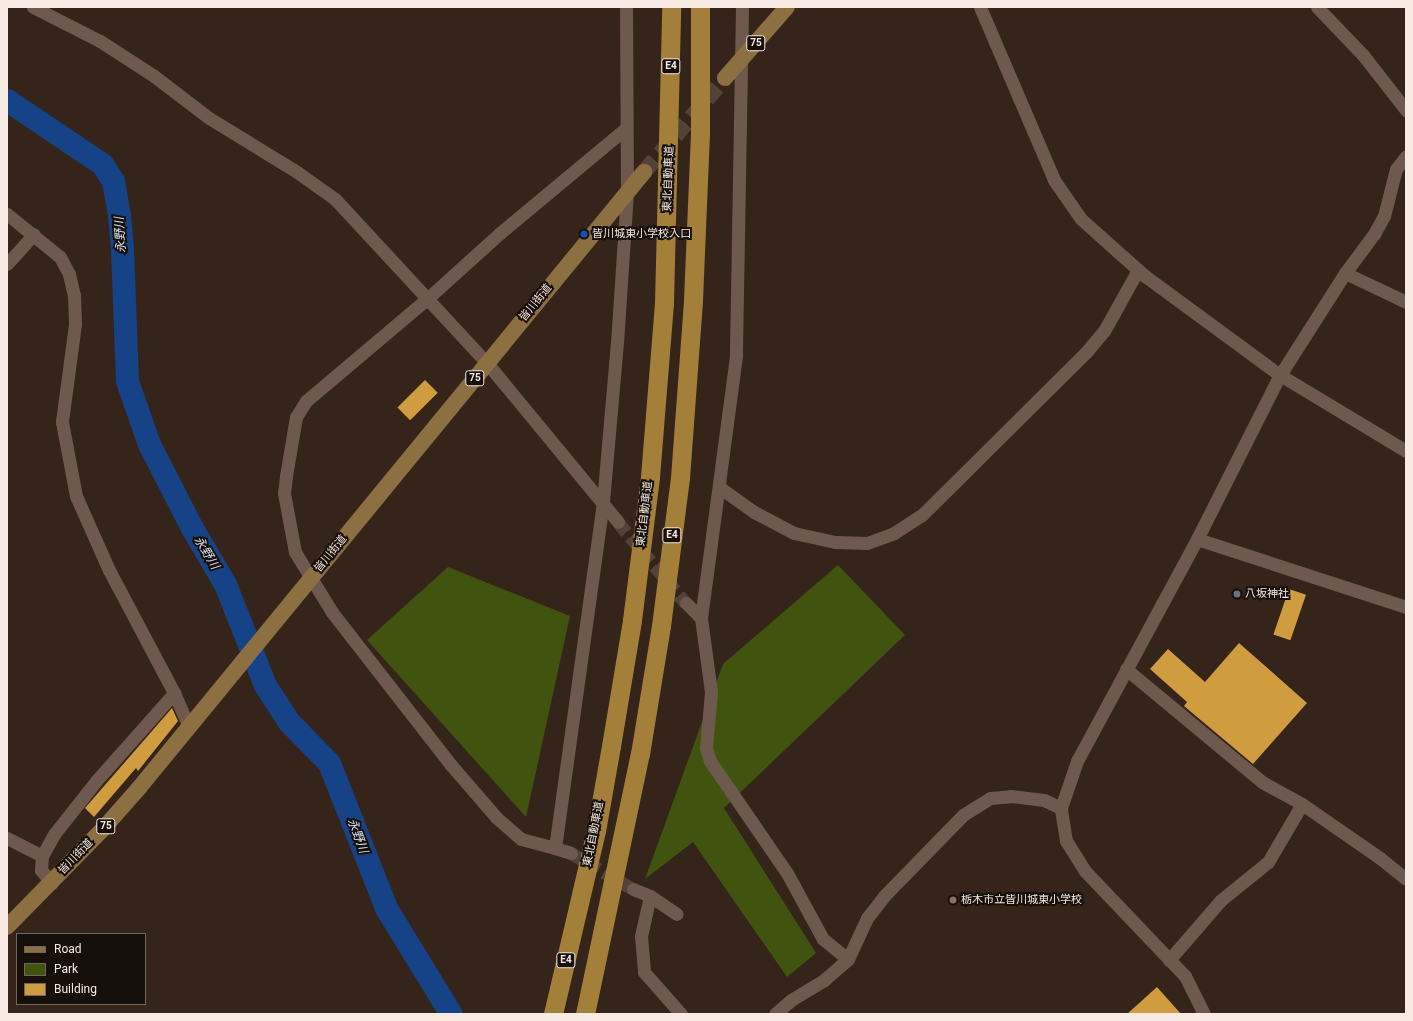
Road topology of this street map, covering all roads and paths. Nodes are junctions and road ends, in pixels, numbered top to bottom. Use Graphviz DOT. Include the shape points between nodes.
graph roads {
  1 [pos="33,7"];
  2 [pos="626,7"];
  3 [pos="671,7"];
  4 [pos="700,7"];
  5 [pos="742,7"];
  6 [pos="787,7"];
  7 [pos="980,7"];
  8 [pos="1317,7"];
  9 [pos="741,60"];
  10 [pos="725,78"];
  11 [pos="1406,110"];
  12 [pos="625,129"];
  13 [pos="1406,156"];
  14 [pos="644,172"];
  15 [pos="627,192"];
  16 [pos="7,214"];
  17 [pos="34,234"];
  18 [pos="7,264"];
  19 [pos="1138,270"];
  20 [pos="1345,273"];
  21 [pos="428,298"];
  22 [pos="1406,302"];
  23 [pos="488,363"];
  24 [pos="1280,375"];
  25 [pos="1406,451"];
  26 [pos="719,487"];
  27 [pos="603,502"];
  28 [pos="618,522"];
  29 [pos="1198,539"];
  30 [pos="309,582"];
  31 [pos="686,603"];
  32 [pos="1406,607"];
  33 [pos="701,618"];
  34 [pos="1126,669"];
  35 [pos="174,693"];
  36 [pos="192,723"];
  37 [pos="1302,804"];
  38 [pos="1061,808"];
  39 [pos="7,838"];
  40 [pos="555,848"];
  41 [pos="570,853"];
  42 [pos="42,856"];
  43 [pos="1406,880"];
  44 [pos="52,883"];
  45 [pos="633,889"];
  46 [pos="650,896"];
  47 [pos="677,914"];
  48 [pos="7,927"];
  49 [pos="848,958"];
  50 [pos="1169,960"];
  51 [pos="553,1014"];
  52 [pos="585,1014"];
  53 [pos="681,1014"];
  54 [pos="775,1014"];
  55 [pos="1204,1014"];
  1 -- 21 [label="street" via="100,41 154,76 209,118 314,184 335,200"];
  2 -- 12 [label="street"];
  3 -- 51 [label="highway, 東北自動車道 / E4" via="664,303 650,477 632,620 613,738 579,906"];
  4 -- 52 [label="highway, E4" via="700,132 689,376 680,478 661,626 641,746"];
  5 -- 9 [label="street"];
  6 -- 9 [label="main road, 75"];
  7 -- 19 [label="street" via="1054,180 1081,219"];
  8 -- 11 [label="street" via="1363,55"];
  9 -- 10 [label="main road, 75"];
  9 -- 26 [label="street" via="736,356"];
  12 -- 15 [label="street"];
  12 -- 21 [label="street" via="500,233"];
  13 -- 20 [label="street" via="1392,180 1380,222"];
  14 -- 15 [label="main road, 皆川街道 / 75"];
  15 -- 23 [label="main road, 皆川街道 / 75"];
  15 -- 27 [label="street"];
  16 -- 17 [label="street"];
  17 -- 18 [label="street"];
  17 -- 35 [label="street" via="60,257 69,274 74,295 75,324 62,422 76,496 106,563"];
  19 -- 24 [label="street"];
  19 -- 26 [label="street" via="1104,331 1087,351 922,515 894,533 867,542 835,542 794,532 754,512"];
  20 -- 22 [label="street"];
  20 -- 24 [label="street"];
  21 -- 23 [label="street"];
  21 -- 30 [label="street" via="306,401 296,417 284,493 295,552"];
  23 -- 27 [label="street"];
  23 -- 30 [label="main road, 皆川街道 / 75"];
  24 -- 25 [label="street"];
  24 -- 29 [label="street"];
  26 -- 33 [label="street"];
  27 -- 28 [label="street"];
  27 -- 40 [label="street"];
  29 -- 32 [label="street"];
  29 -- 34 [label="street"];
  30 -- 36 [label="main road, 皆川街道 / 75"];
  30 -- 40 [label="street" via="438,748 496,817 521,839"];
  31 -- 33 [label="street"];
  33 -- 49 [label="street" via="711,692 706,734 710,761 788,873 823,939"];
  34 -- 37 [label="street" via="1262,782"];
  34 -- 38 [label="street" via="1077,761"];
  35 -- 36 [label="street"];
  35 -- 42 [label="street" via="96,781 55,833"];
  36 -- 44 [label="main road, 皆川街道 / 75" via="106,825"];
  37 -- 43 [label="street" via="1380,858"];
  37 -- 50 [label="street" via="1268,862 1221,900"];
  38 -- 49 [label="street" via="1044,800 1011,796 990,798 963,815 884,896 867,918"];
  38 -- 50 [label="street" via="1066,842 1085,871"];
  39 -- 42 [label="street"];
  40 -- 41 [label="street"];
  42 -- 44 [label="street" via="41,870"];
  44 -- 48 [label="main road, 皆川街道 / 75"];
  45 -- 46 [label="street"];
  46 -- 47 [label="street"];
  46 -- 53 [label="street" via="641,936 644,972"];
  49 -- 54 [label="street" via="824,980 791,1000"];
  50 -- 55 [label="street" via="1185,976"];
}
